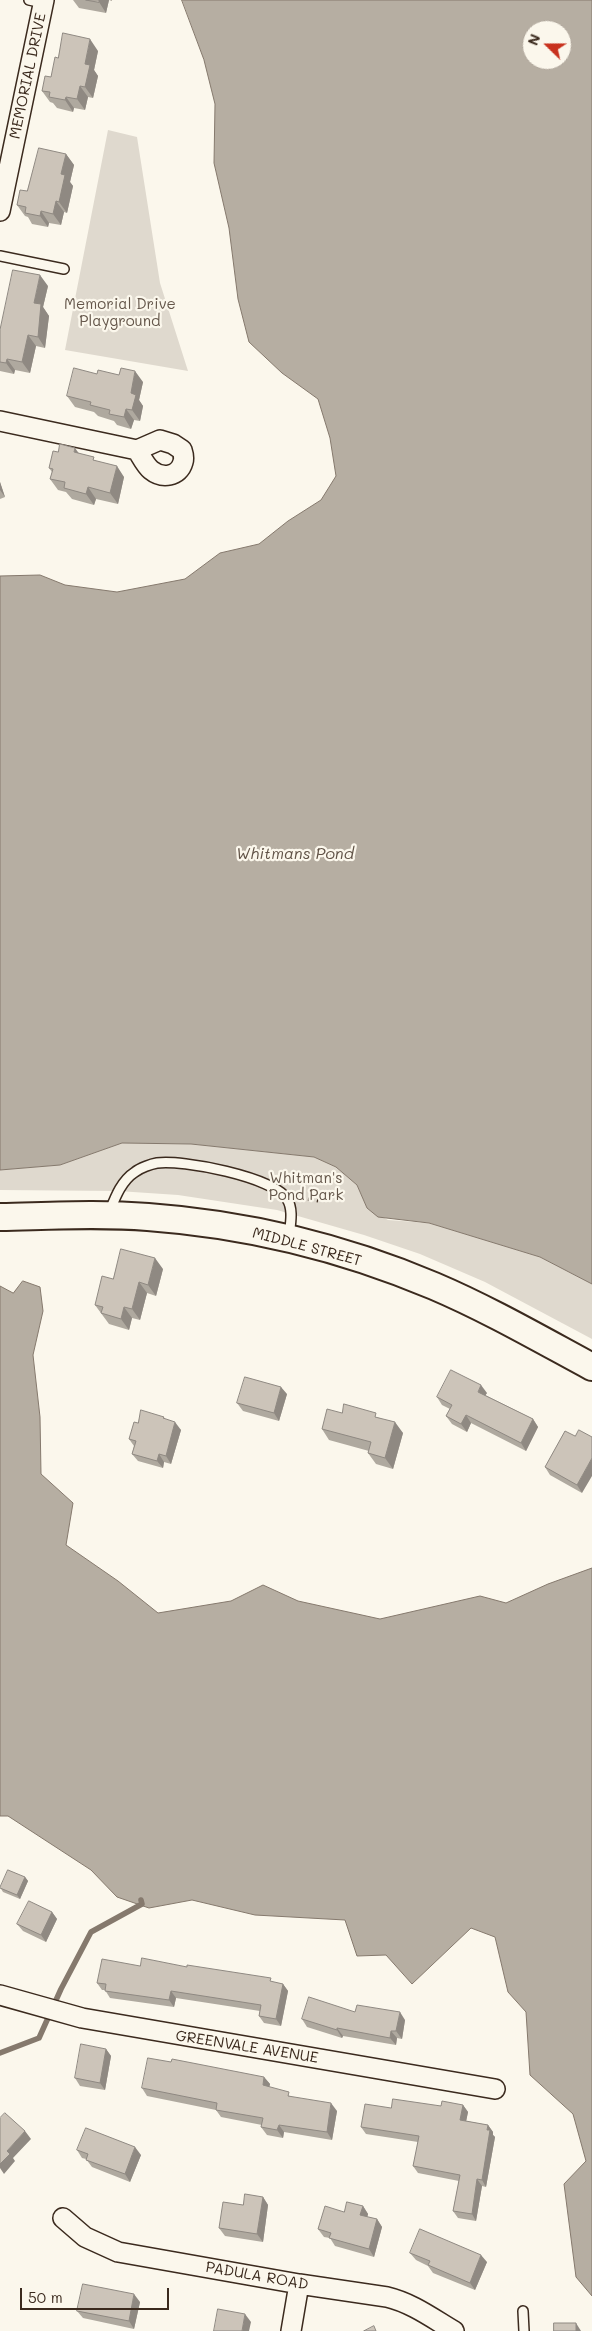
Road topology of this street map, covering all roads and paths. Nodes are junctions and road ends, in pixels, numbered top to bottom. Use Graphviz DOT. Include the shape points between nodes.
graph roads {
  1 [pos="39,1"];
  2 [pos="0,210"];
  3 [pos="0,256"];
  4 [pos="64,269"];
  5 [pos="0,421"];
  6 [pos="137,450"];
  7 [pos="308,1199"];
  8 [pos="318,1201"];
  9 [pos="0,1216"];
  10 [pos="107,1216"];
  11 [pos="288,1239"];
  12 [pos="592,1368"];
  13 [pos="0,1995"];
  14 [pos="495,2089"];
  15 [pos="63,2218"];
  16 [pos="299,2284"];
  17 [pos="523,2311"];
  18 [pos="291,2331"];
  19 [pos="454,2331"];
  20 [pos="524,2331"];
  1 -- 2 [label="street, MEMORIAL DRIVE"];
  3 -- 4 [label="lane"];
  5 -- 6 [label="street"];
  7 -- 8 [label="path"];
  9 -- 10 [label="main road, MIDDLE STREET"];
  10 -- 11 [label="main road, MIDDLE STREET" via="191,1222"];
  10 -- 11 [label="lane" via="118,1191 135,1172 156,1163 177,1162 244,1176 277,1190 287,1199 291,1214"];
  11 -- 12 [label="main road, MIDDLE STREET" via="368,1262 433,1286"];
  13 -- 14 [label="street, GREENVALE AVENUE" via="63,2014"];
  15 -- 16 [label="street, PADULA ROAD" via="85,2237 118,2252"];
  16 -- 18 [label="street"];
  16 -- 19 [label="street, PADULA ROAD" via="401,2300"];
  17 -- 20 [label="lane"];
}
